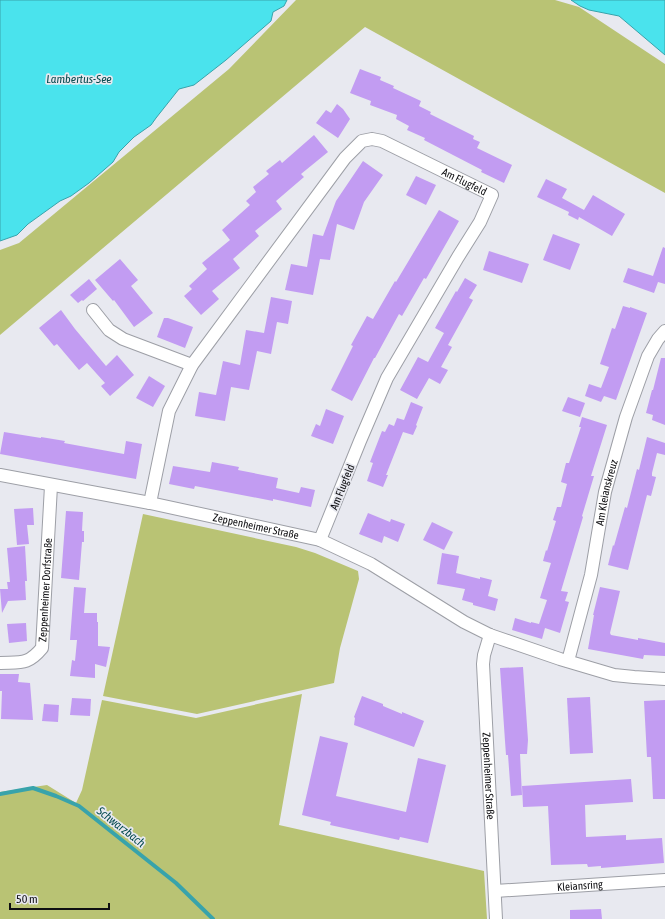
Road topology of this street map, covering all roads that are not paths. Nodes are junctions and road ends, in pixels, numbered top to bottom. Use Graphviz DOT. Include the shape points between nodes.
graph roads {
  1 [pos="93,310"];
  2 [pos="665,331"];
  3 [pos="192,365"];
  4 [pos="0,475"];
  5 [pos="51,486"];
  6 [pos="150,504"];
  7 [pos="320,540"];
  8 [pos="490,635"];
  9 [pos="568,661"];
  10 [pos="0,663"];
  11 [pos="665,679"];
  12 [pos="665,880"];
  13 [pos="495,891"];
  14 [pos="496,919"];
  1 -- 3 [label="street" via="109,330 123,339"];
  2 -- 9 [label="street, Am Kleianskreuz" via="648,356 626,417 605,492 591,575"];
  3 -- 6 [label="street, Am Flugfeld" via="169,412"];
  3 -- 7 [label="street, Am Flugfeld" via="345,158 362,141 382,141 492,195 480,222 384,385"];
  4 -- 5 [label="street, Zeppenheimer Straße"];
  5 -- 6 [label="street, Zeppenheimer Straße"];
  5 -- 10 [label="street, Zeppenheimer Dorfstraße" via="42,648 27,661"];
  6 -- 7 [label="street, Zeppenheimer Straße"];
  7 -- 8 [label="street, Zeppenheimer Straße" via="371,564 464,622"];
  8 -- 9 [label="street, Zeppenheimer Straße"];
  8 -- 13 [label="street, Zeppenheimer Straße" via="483,664"];
  9 -- 11 [label="street, Zeppenheimer Straße" via="614,675"];
  12 -- 13 [label="street, Kleiansring"];
  13 -- 14 [label="street, Zeppenheimer Straße"];
}
